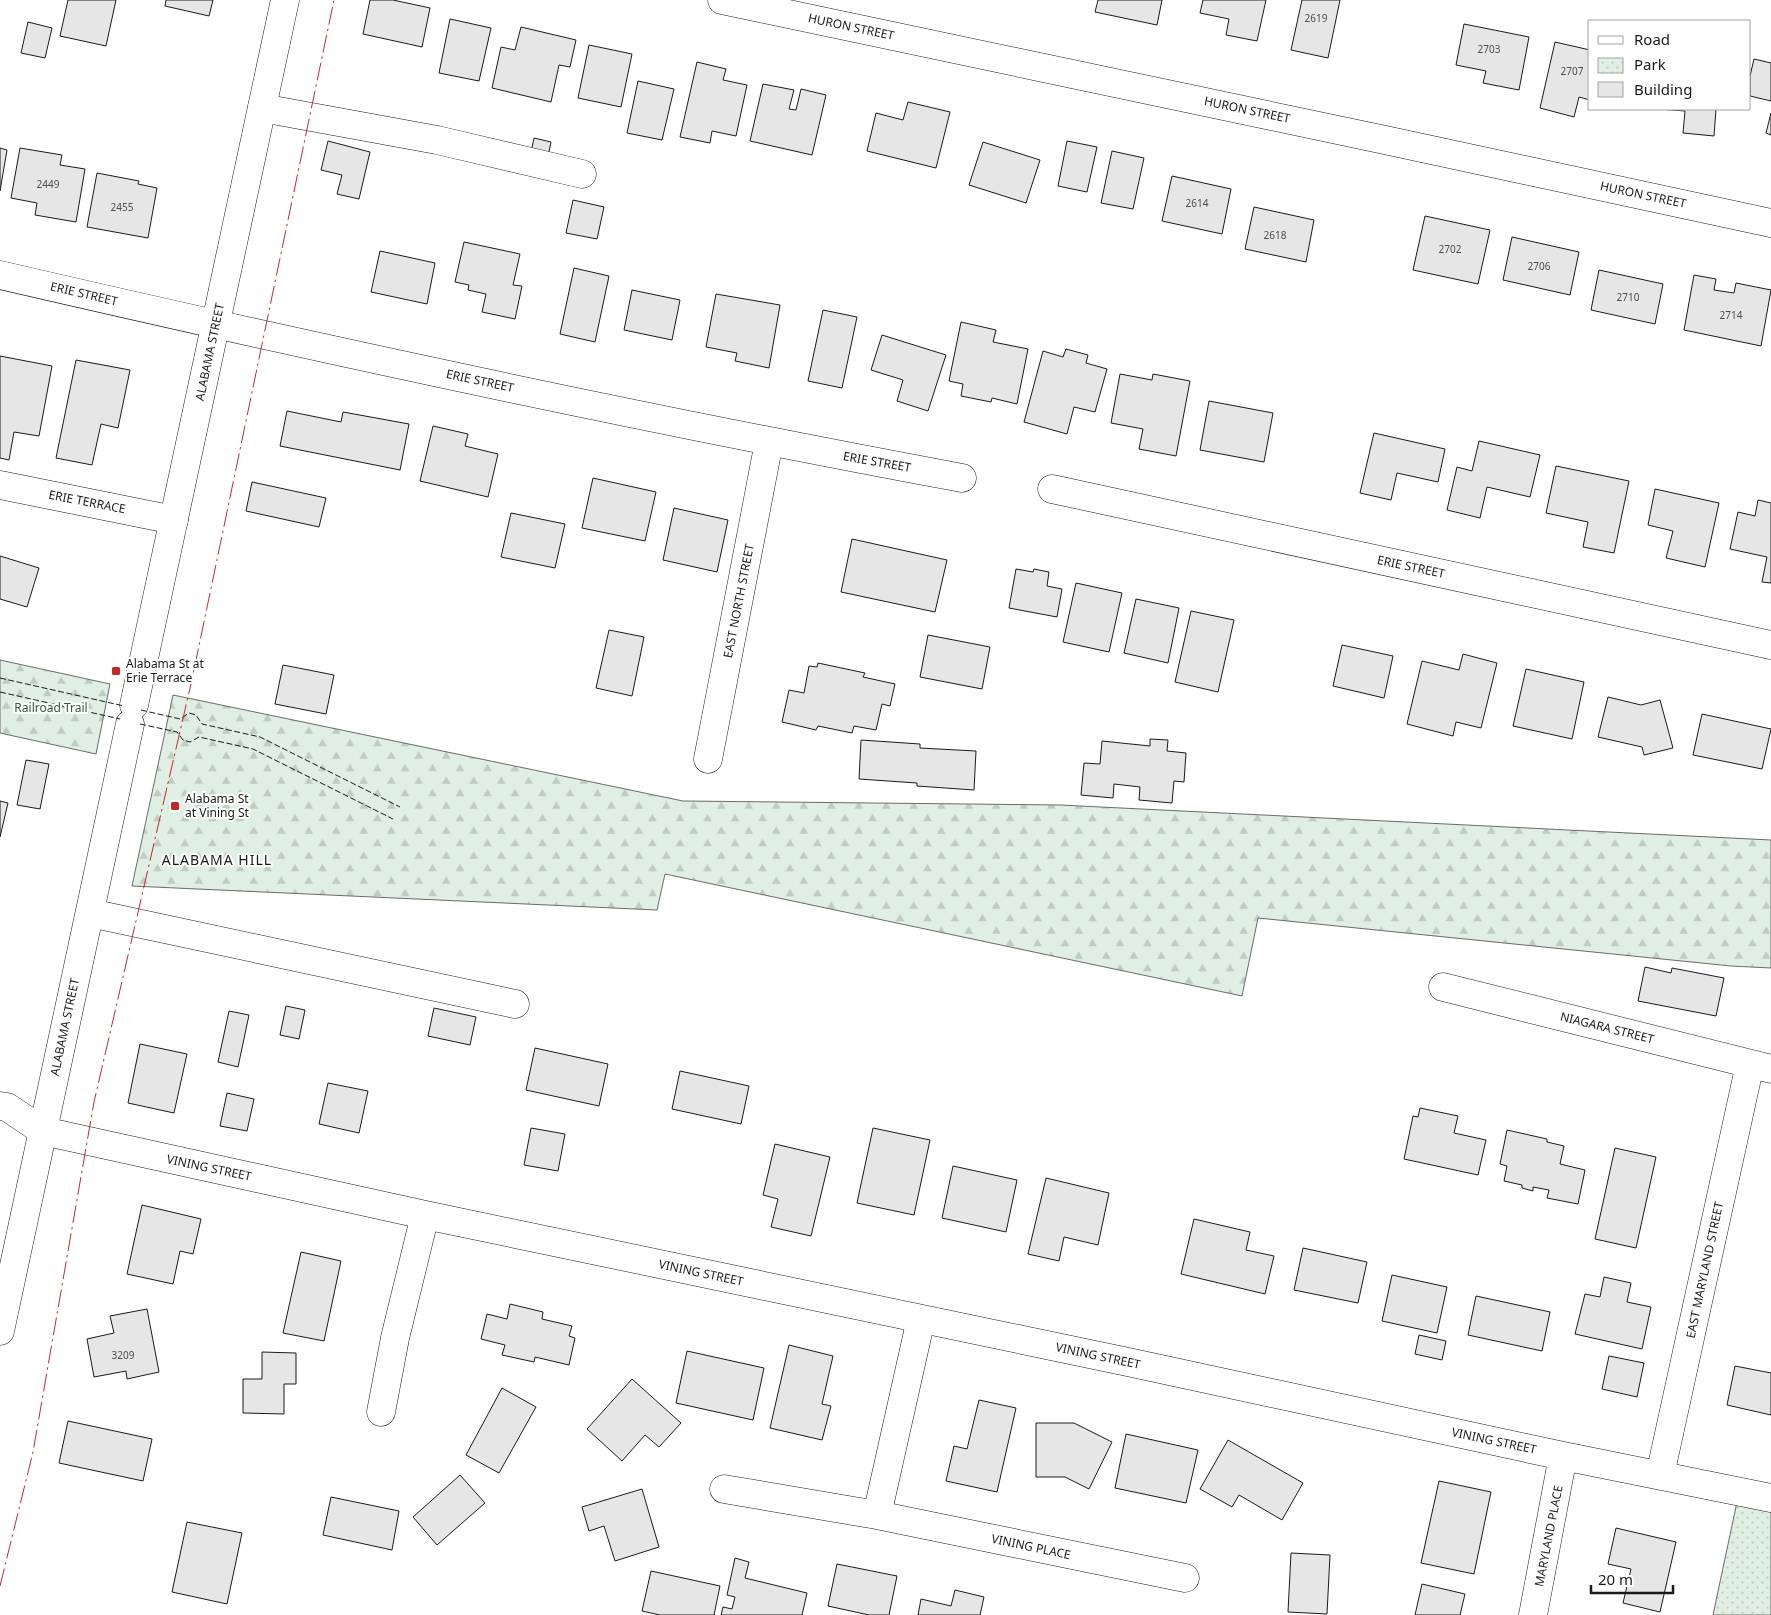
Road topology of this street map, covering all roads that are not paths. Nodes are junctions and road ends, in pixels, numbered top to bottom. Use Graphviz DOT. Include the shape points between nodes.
graph roads {
  1 [pos="285,0"];
  2 [pos="722,0"];
  3 [pos="262,108"];
  4 [pos="582,174"];
  5 [pos="1771,223"];
  6 [pos="0,275"];
  7 [pos="216,325"];
  8 [pos="769,442"];
  9 [pos="962,478"];
  10 [pos="0,485"];
  11 [pos="1052,488"];
  12 [pos="174,520"];
  13 [pos="1771,645"];
  14 [pos="708,759"];
  15 [pos="90,914"];
  16 [pos="1443,987"];
  17 [pos="515,1004"];
  18 [pos="1760,1067"];
  19 [pos="0,1106"];
  20 [pos="43,1131"];
  21 [pos="425,1215"];
  22 [pos="921,1319"];
  23 [pos="0,1331"];
  24 [pos="381,1412"];
  25 [pos="1563,1456"];
  26 [pos="1660,1475"];
  27 [pos="724,1489"];
  28 [pos="1771,1498"];
  29 [pos="877,1515"];
  30 [pos="1185,1578"];
  31 [pos="1533,1615"];
  1 -- 3 [label="street, ALABAMA STREET"];
  2 -- 5 [label="street, HURON STREET"];
  3 -- 4 [label="street" via="437,140"];
  3 -- 7 [label="street, ALABAMA STREET"];
  6 -- 7 [label="street, ERIE STREET"];
  7 -- 8 [label="street, ERIE STREET"];
  7 -- 12 [label="street, ALABAMA STREET"];
  8 -- 9 [label="street, ERIE STREET"];
  8 -- 14 [label="street, EAST NORTH STREET"];
  10 -- 12 [label="street, ERIE TERRACE"];
  11 -- 13 [label="street, ERIE STREET"];
  12 -- 15 [label="street, ALABAMA STREET"];
  15 -- 17 [label="street"];
  15 -- 20 [label="street, ALABAMA STREET"];
  16 -- 18 [label="street, NIAGARA STREET"];
  18 -- 26 [label="street, EAST MARYLAND STREET"];
  19 -- 20 [label="street, VINING STREET" via="7,1107"];
  20 -- 21 [label="street, VINING STREET"];
  20 -- 23 [label="street, ALABAMA STREET"];
  21 -- 22 [label="street, VINING STREET"];
  21 -- 24 [label="street"];
  22 -- 25 [label="street, VINING STREET"];
  22 -- 29 [label="street"];
  25 -- 26 [label="street, VINING STREET"];
  25 -- 31 [label="street, MARYLAND PLACE"];
  26 -- 28 [label="street, VINING STREET"];
  27 -- 29 [label="street, VINING PLACE"];
  29 -- 30 [label="street, VINING PLACE"];
}
